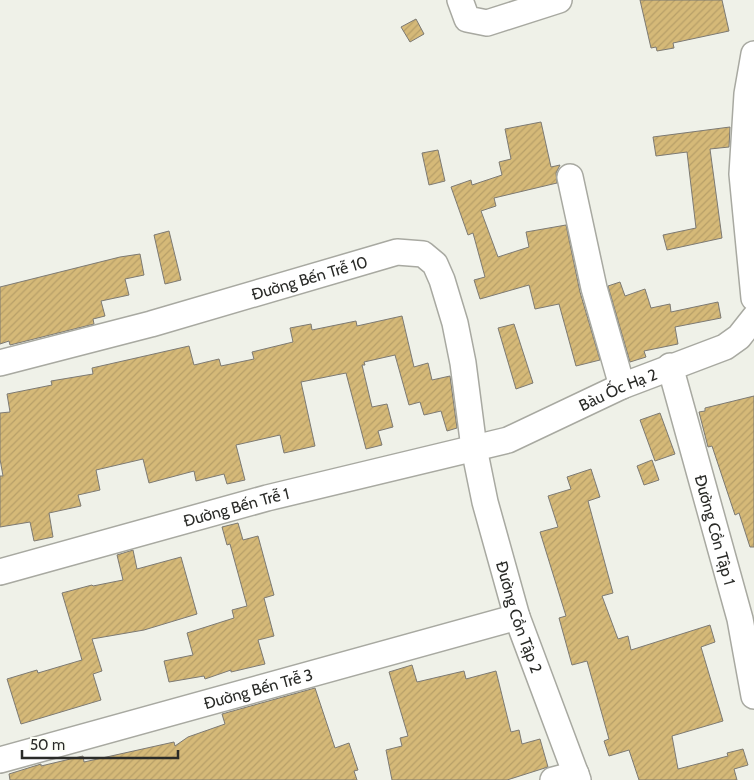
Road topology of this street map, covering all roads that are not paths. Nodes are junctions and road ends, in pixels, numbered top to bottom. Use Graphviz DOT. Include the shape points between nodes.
graph roads {
  1 [pos="460,0"];
  2 [pos="560,0"];
  3 [pos="754,54"];
  4 [pos="570,177"];
  5 [pos="754,298"];
  6 [pos="754,318"];
  7 [pos="0,363"];
  8 [pos="670,366"];
  9 [pos="622,386"];
  10 [pos="474,448"];
  11 [pos="0,572"];
  12 [pos="517,617"];
  13 [pos="754,696"];
  14 [pos="0,760"];
  15 [pos="569,778"];
  1 -- 2 [label="street" via="467,19 488,23"];
  3 -- 5 [label="street" via="746,94 742,174"];
  4 -- 9 [label="street" via="594,288"];
  6 -- 8 [label="street, Bàu Ốc Hạ 2" via="739,337 725,347"];
  7 -- 10 [label="street, Đường Bến Trễ 10" via="151,324 397,252 417,252 435,264 450,306 463,364"];
  8 -- 9 [label="street, Bàu Ốc Hạ 2"];
  8 -- 13 [label="street, Đường Cồn Tập 1" via="740,619"];
  9 -- 10 [label="street, Bàu Ốc Hạ 2" via="508,440"];
  10 -- 11 [label="street, Đường Bến Trễ 1" via="267,498"];
  10 -- 12 [label="street, Đường Cồn Tập 2" via="485,502"];
  12 -- 14 [label="street, Đường Bến Trễ 3"];
  12 -- 15 [label="street, Đường Cồn Tập 2"];
}
